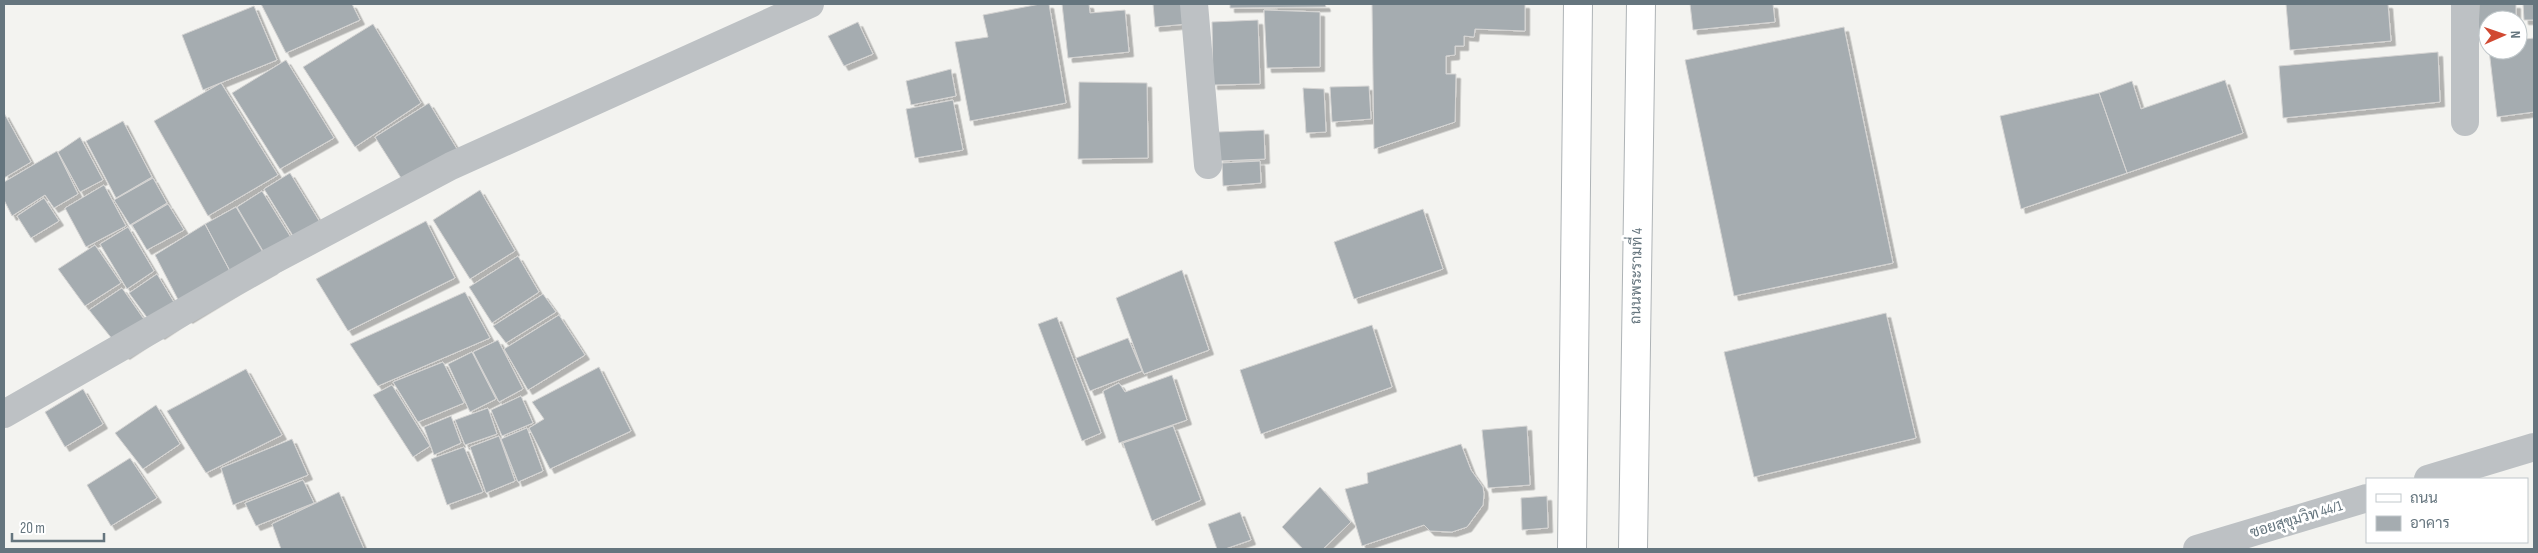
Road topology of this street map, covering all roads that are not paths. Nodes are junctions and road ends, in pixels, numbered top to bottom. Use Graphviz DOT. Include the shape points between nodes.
graph roads {
  1 [pos="1194,4"];
  2 [pos="1578,4"];
  3 [pos="1641,4"];
  4 [pos="2465,4"];
  5 [pos="796,7"];
  6 [pos="2465,122"];
  7 [pos="1208,165"];
  8 [pos="4,414"];
  9 [pos="2534,447"];
  10 [pos="2431,478"];
  11 [pos="2366,498"];
  12 [pos="1572,549"];
  13 [pos="1633,549"];
  14 [pos="2197,549"];
  1 -- 7 [label="street"];
  2 -- 12 [label="main road"];
  3 -- 13 [label="main road, ถนนพระรามที่ 4"];
  4 -- 6 [label="street"];
  5 -- 8 [label="street" via="451,166 272,261"];
  9 -- 10 [label="street"];
  11 -- 14 [label="street, ซอยสุขุมวิท 44/1"];
}
